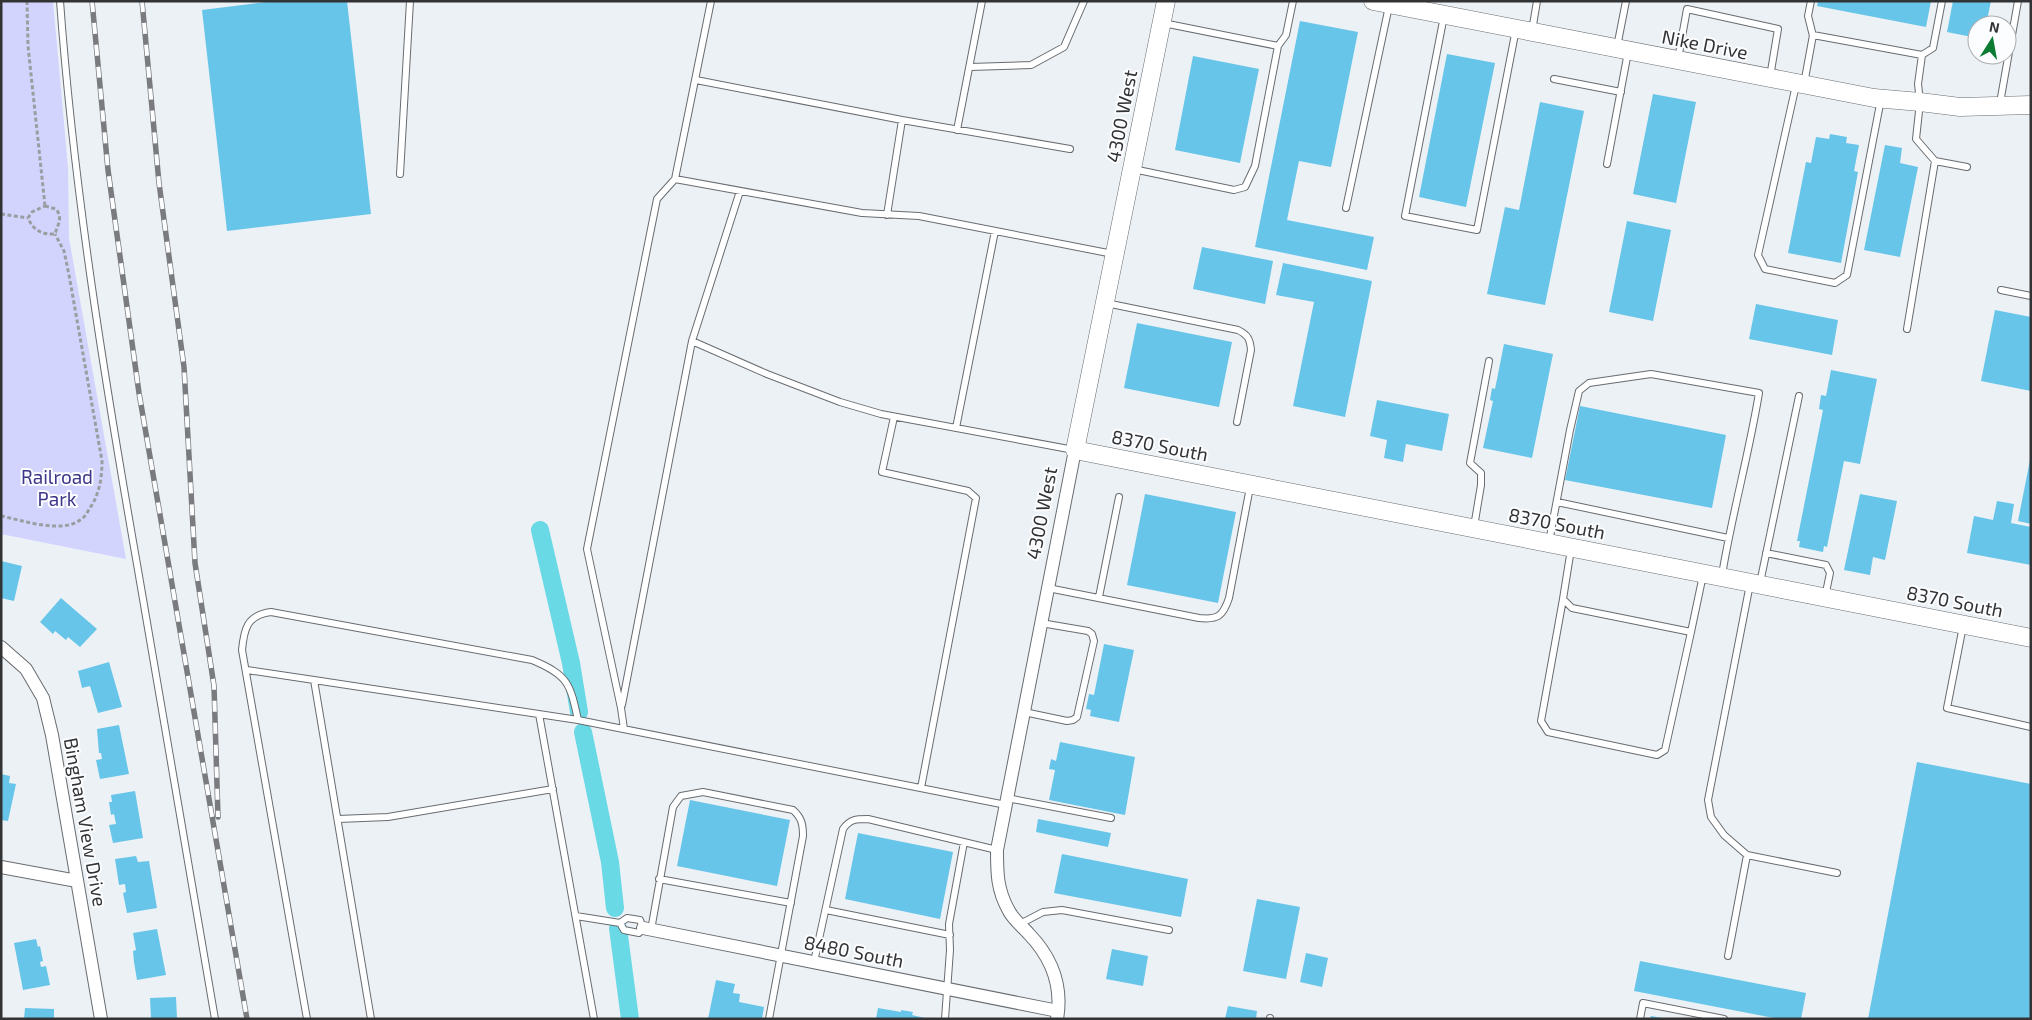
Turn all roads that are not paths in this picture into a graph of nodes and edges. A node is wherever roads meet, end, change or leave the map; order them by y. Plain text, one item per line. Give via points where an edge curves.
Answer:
1 (60, 1) edge
2 (410, 1) edge
3 (711, 1) edge
4 (982, 1) edge
5 (1084, 1) edge
6 (1166, 1) edge
7 (1293, 1) edge
8 (1538, 1) edge
9 (1626, 1) edge
10 (1811, 1) edge
11 (1942, 1) edge
12 (2018, 1) edge
13 (1381, 3) edge
14 (1445, 15) junction
15 (1161, 22) junction
16 (1524, 30) junction
17 (1813, 36) junction
18 (1278, 46) junction
19 (1622, 50) junction
20 (1922, 55) junction
21 (1677, 60) junction
22 (970, 67) junction
23 (1770, 78) junction
24 (1554, 79) dead end
25 (696, 80) junction
26 (1800, 84) junction
27 (1621, 92) junction
28 (1881, 99) junction
29 (1920, 102) junction
30 (2031, 105) edge
31 (2000, 106) junction
32 (902, 120) junction
33 (957, 130) junction
34 (1070, 149) dead end
35 (1935, 162) junction
36 (1607, 164) dead end
37 (1967, 166) dead end
38 (1132, 168) junction
39 (400, 174) dead end
40 (675, 179) junction
41 (740, 191) junction
42 (1346, 208) dead end
43 (887, 215) junction
44 (995, 231) junction
45 (1115, 254) junction
46 (2001, 290) dead end
47 (2031, 296) edge
48 (1105, 303) junction
49 (1907, 329) dead end
50 (692, 341) junction
51 (1489, 361) dead end
52 (1799, 396) dead end
53 (894, 417) junction
54 (1237, 422) dead end
55 (956, 428) junction
56 (1076, 450) junction
57 (1250, 484) junction
58 (1119, 497) dead end
59 (1557, 502) junction
60 (1474, 528) junction
61 (1728, 538) junction
62 (1549, 543) junction
63 (1571, 547) junction
64 (1766, 552) junction
65 (1703, 573) junction
66 (1722, 577) junction
67 (1755, 584) junction
68 (1048, 588) junction
69 (1099, 597) junction
70 (1825, 597) junction
71 (1563, 599) junction
72 (1041, 623) junction
73 (1963, 624) junction
74 (1691, 632) junction
75 (2031, 638) edge
76 (1, 647) edge
77 (247, 670) junction
78 (314, 680) junction
79 (621, 708) junction
80 (1024, 712) junction
81 (539, 714) junction
82 (578, 720) junction
83 (2031, 727) edge
84 (624, 729) junction
85 (922, 788) junction
86 (553, 789) junction
87 (1007, 802) junction
88 (1111, 818) dead end
89 (338, 819) junction
90 (964, 842) junction
91 (997, 850) junction
92 (1748, 855) junction
93 (1, 867) edge
94 (1837, 873) dead end
95 (659, 879) junction
96 (77, 881) junction
97 (791, 903) junction
98 (826, 910) junction
99 (576, 916) junction
100 (620, 923) junction
101 (1020, 924) junction
102 (647, 929) junction
103 (1169, 930) dead end
104 (950, 935) junction
105 (780, 956) junction
106 (1728, 956) dead end
107 (814, 962) junction
108 (947, 989) junction
109 (1684, 1011) junction
110 (1058, 1015) edge
111 (100, 1019) edge
112 (215, 1019) edge
113 (307, 1019) edge
114 (371, 1019) edge
115 (594, 1019) edge
116 (769, 1019) edge
117 (945, 1019) edge
118 (1640, 1019) edge
119 (1683, 1019) edge
120 (1724, 1019) edge

1 - 112 lane via 72,142 102,358
2 - 39 lane
3 - 25 lane
4 - 22 lane
5 - 22 lane via 1064,47 1031,66
6 - 15 street, 4300 West
7 - 18 lane via 1286,35
8 - 16 lane
9 - 19 lane
10 - 17 lane via 1808,16
11 - 20 lane via 1933,48
12 - 31 lane
13 - 14 street, Nike Drive
13 - 42 lane
14 - 16 street, Nike Drive
14 - 16 lane via 1405,216 1477,230
15 - 18 lane
15 - 38 street, 4300 West
16 - 19 street, Nike Drive
17 - 20 lane
17 - 26 lane
18 - 38 lane via 1255,166 1245,187 1234,190
19 - 21 street, Nike Drive
19 - 27 lane
20 - 29 lane via 1918,84
21 - 23 street, Nike Drive
21 - 23 lane via 1687,10 1778,30
22 - 33 lane
23 - 26 street, Nike Drive
24 - 27 lane
25 - 32 lane
25 - 40 lane
26 - 28 street, Nike Drive
26 - 28 lane via 1758,255 1765,269 1835,283 1847,275
27 - 36 lane
28 - 29 street, Nike Drive
29 - 31 street, Nike Drive via 1960,107
29 - 35 lane via 1916,139
30 - 31 street, Nike Drive
32 - 33 lane
32 - 43 lane
33 - 34 lane
35 - 37 lane
35 - 49 lane
38 - 45 street, 4300 West
40 - 41 lane
40 - 79 lane via 657,199 587,548
41 - 43 lane
41 - 50 lane
43 - 44 lane via 919,216
44 - 45 lane
44 - 55 lane
45 - 48 street, 4300 West
46 - 47 lane
48 - 54 lane via 1245,334 1250,340 1251,350
48 - 56 street, 4300 West
50 - 53 lane via 840,402
50 - 79 lane
51 - 60 lane via 1470,463 1481,473
52 - 64 lane
53 - 55 lane
53 - 85 lane via 882,472 968,491 976,498
55 - 56 lane
56 - 57 street, 8370 South
56 - 68 street, 4300 West
57 - 60 street, 8370 South
57 - 69 lane via 1229,598 1225,610 1218,617 1212,620 1199,618
58 - 69 lane
59 - 61 lane
59 - 61 lane via 1580,391 1589,383 1651,374 1759,393
59 - 62 lane
60 - 62 street, 8370 South
61 - 66 lane
62 - 63 street, 8370 South
63 - 65 street, 8370 South
63 - 71 lane
64 - 67 lane
64 - 70 lane via 1826,565 1830,573
65 - 66 street, 8370 South
65 - 74 lane
66 - 67 street, 8370 South
67 - 70 street, 8370 South
67 - 92 lane via 1708,800 1711,817 1724,835
68 - 69 lane
68 - 72 street, 4300 West
70 - 73 street, 8370 South
71 - 74 lane via 1572,608
71 - 74 lane via 1541,721 1548,732 1656,755 1665,750
72 - 80 street, 4300 West
72 - 80 lane via 1088,631 1094,642 1077,717 1067,721
73 - 75 street, 8370 South
73 - 83 lane via 1947,708
76 - 96 street, Bingham View Drive via 26,669 43,698
77 - 78 lane
77 - 82 lane via 242,650 244,633 250,621 260,613 271,612 532,660 559,674 572,691
77 - 113 lane
78 - 81 lane
78 - 89 lane
79 - 84 lane
80 - 87 street, 4300 West
81 - 82 lane
81 - 86 lane
82 - 84 lane
84 - 85 lane
85 - 87 lane
86 - 89 lane via 388,817
86 - 99 lane
87 - 88 lane
87 - 91 street, 4300 West
89 - 114 lane
90 - 91 lane
90 - 98 lane via 868,819 854,819 843,829
90 - 104 lane via 949,924
91 - 101 street, 4300 West via 997,882 1009,912
92 - 94 lane
92 - 106 lane
93 - 96 street
95 - 97 lane
95 - 97 lane via 676,802 681,796 703,792 793,810 800,817 804,836
95 - 102 lane
96 - 111 street, Bingham View Drive
97 - 105 lane
98 - 104 lane
98 - 107 lane
99 - 100 lane
99 - 115 lane
100 - 102 lane via 624,930 639,933
100 - 102 lane via 627,918 640,920
101 - 103 lane via 1043,912 1062,910
101 - 110 street, 4300 West via 1044,950 1054,972
102 - 105 street, 8480 South
104 - 108 lane
105 - 107 street, 8480 South
105 - 116 lane
107 - 108 street, 8480 South
108 - 110 street, 8480 South
108 - 117 lane
109 - 118 lane via 1643,1003
109 - 119 lane
109 - 120 lane

